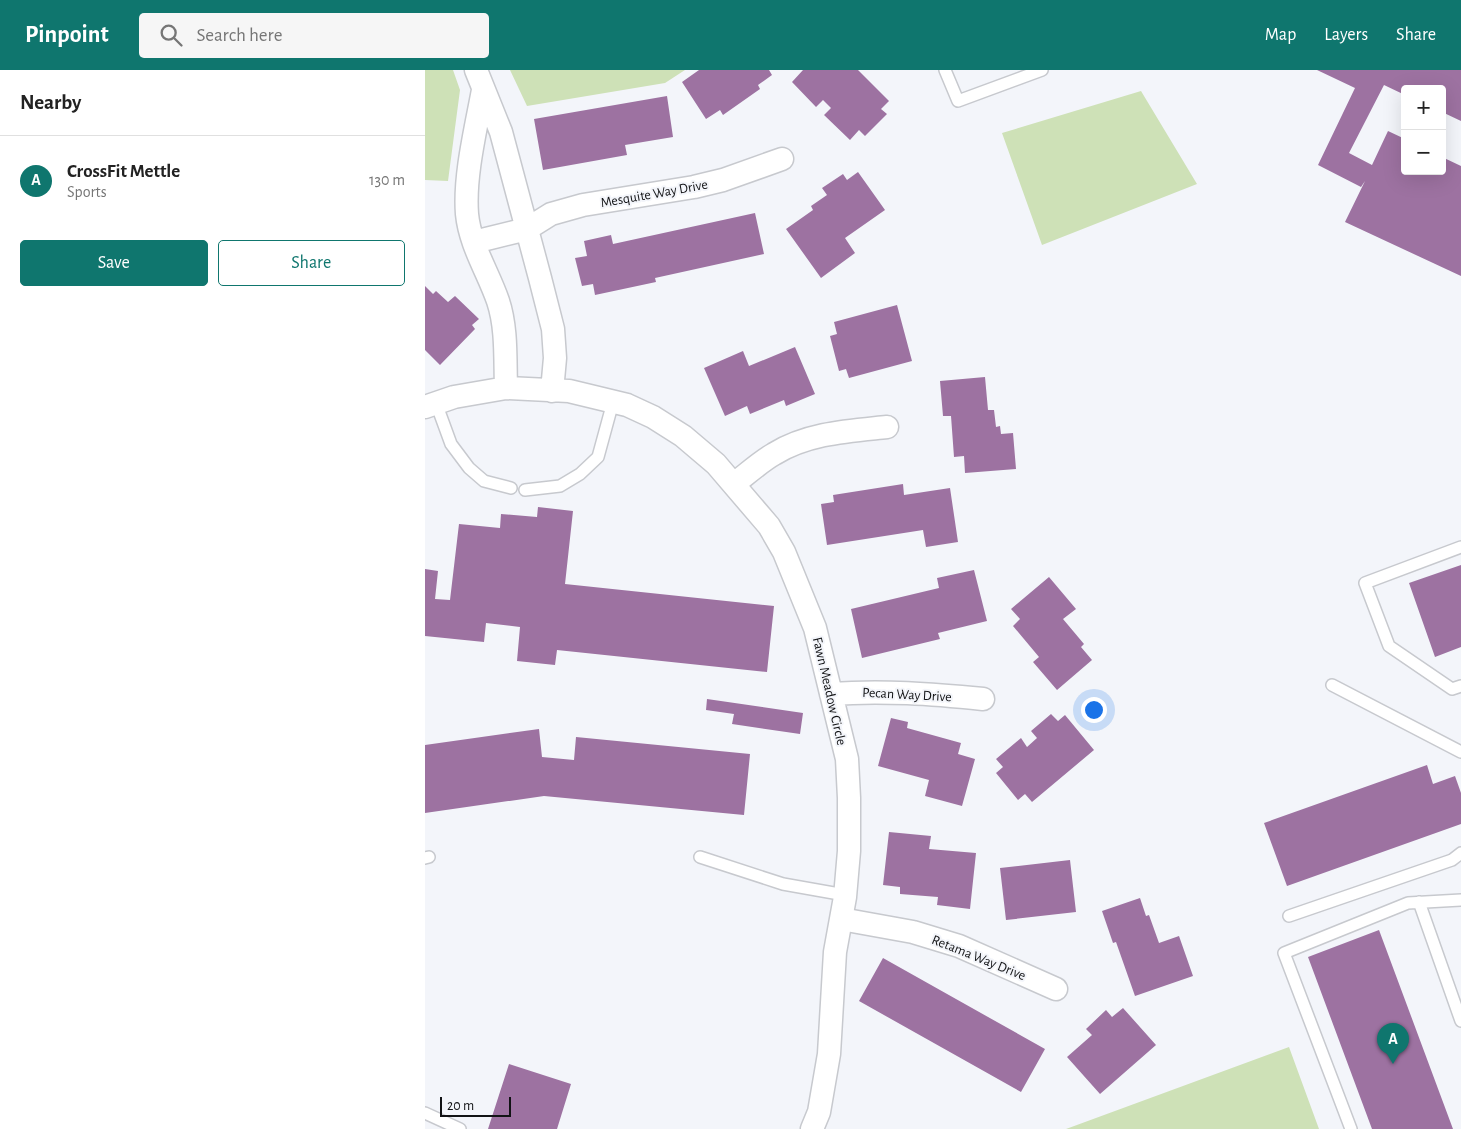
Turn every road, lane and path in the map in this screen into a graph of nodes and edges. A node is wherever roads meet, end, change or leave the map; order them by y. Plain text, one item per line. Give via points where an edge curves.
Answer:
1 (945, 70) edge
2 (1042, 70) edge
3 (479, 80) edge
4 (782, 159) dead end
5 (527, 229) junction
6 (474, 242) junction
7 (506, 388) junction
8 (552, 391) junction
9 (613, 402) junction
10 (430, 405) edge
11 (887, 427) dead end
12 (734, 484) junction
13 (511, 488) dead end
14 (525, 490) dead end
15 (1461, 546) edge
16 (1332, 685) dead end
17 (1461, 686) edge
18 (831, 694) junction
19 (983, 699) dead end
20 (1461, 752) edge
21 (1461, 853) edge
22 (700, 857) dead end
23 (845, 895) junction
24 (1461, 900) edge
25 (1419, 902) junction
26 (1289, 916) dead end
27 (841, 919) junction
28 (1056, 989) dead end
29 (1461, 1022) edge
30 (425, 1113) edge
31 (460, 1129) edge
32 (813, 1129) edge
33 (1351, 1129) edge

1 - 2 lane via 958,101
3 - 5 street via 501,132
3 - 6 street via 467,198 467,216
4 - 5 street, Mesquite Way Drive via 694,187 583,205 551,214
5 - 6 street
5 - 8 street via 553,329
6 - 7 street via 498,302 504,337
7 - 8 street, Fawn Meadow Circle
7 - 10 street, Fawn Meadow Circle via 454,397
8 - 9 street, Fawn Meadow Circle via 569,391
9 - 12 street, Fawn Meadow Circle via 653,417 683,436
9 - 14 lane via 598,457 580,474 560,486
10 - 13 lane via 451,444 469,468 484,481
11 - 12 street via 828,434 796,443 774,454
12 - 18 street, Fawn Meadow Circle via 769,526 783,552 815,628
15 - 17 lane via 1365,583 1389,646 1452,690
16 - 20 lane
18 - 19 street, Pecan Way Drive via 864,692
18 - 23 street, Fawn Meadow Circle via 847,759 849,851
21 - 26 lane via 1452,860
22 - 23 lane via 783,884
23 - 27 street, Fawn Meadow Circle
24 - 25 lane
25 - 29 lane
25 - 33 lane via 1408,903 1284,953
27 - 28 street, Retama Way Drive via 913,932 959,946
27 - 32 street, Fawn Meadow Circle via 835,952 829,1054
30 - 31 lane

